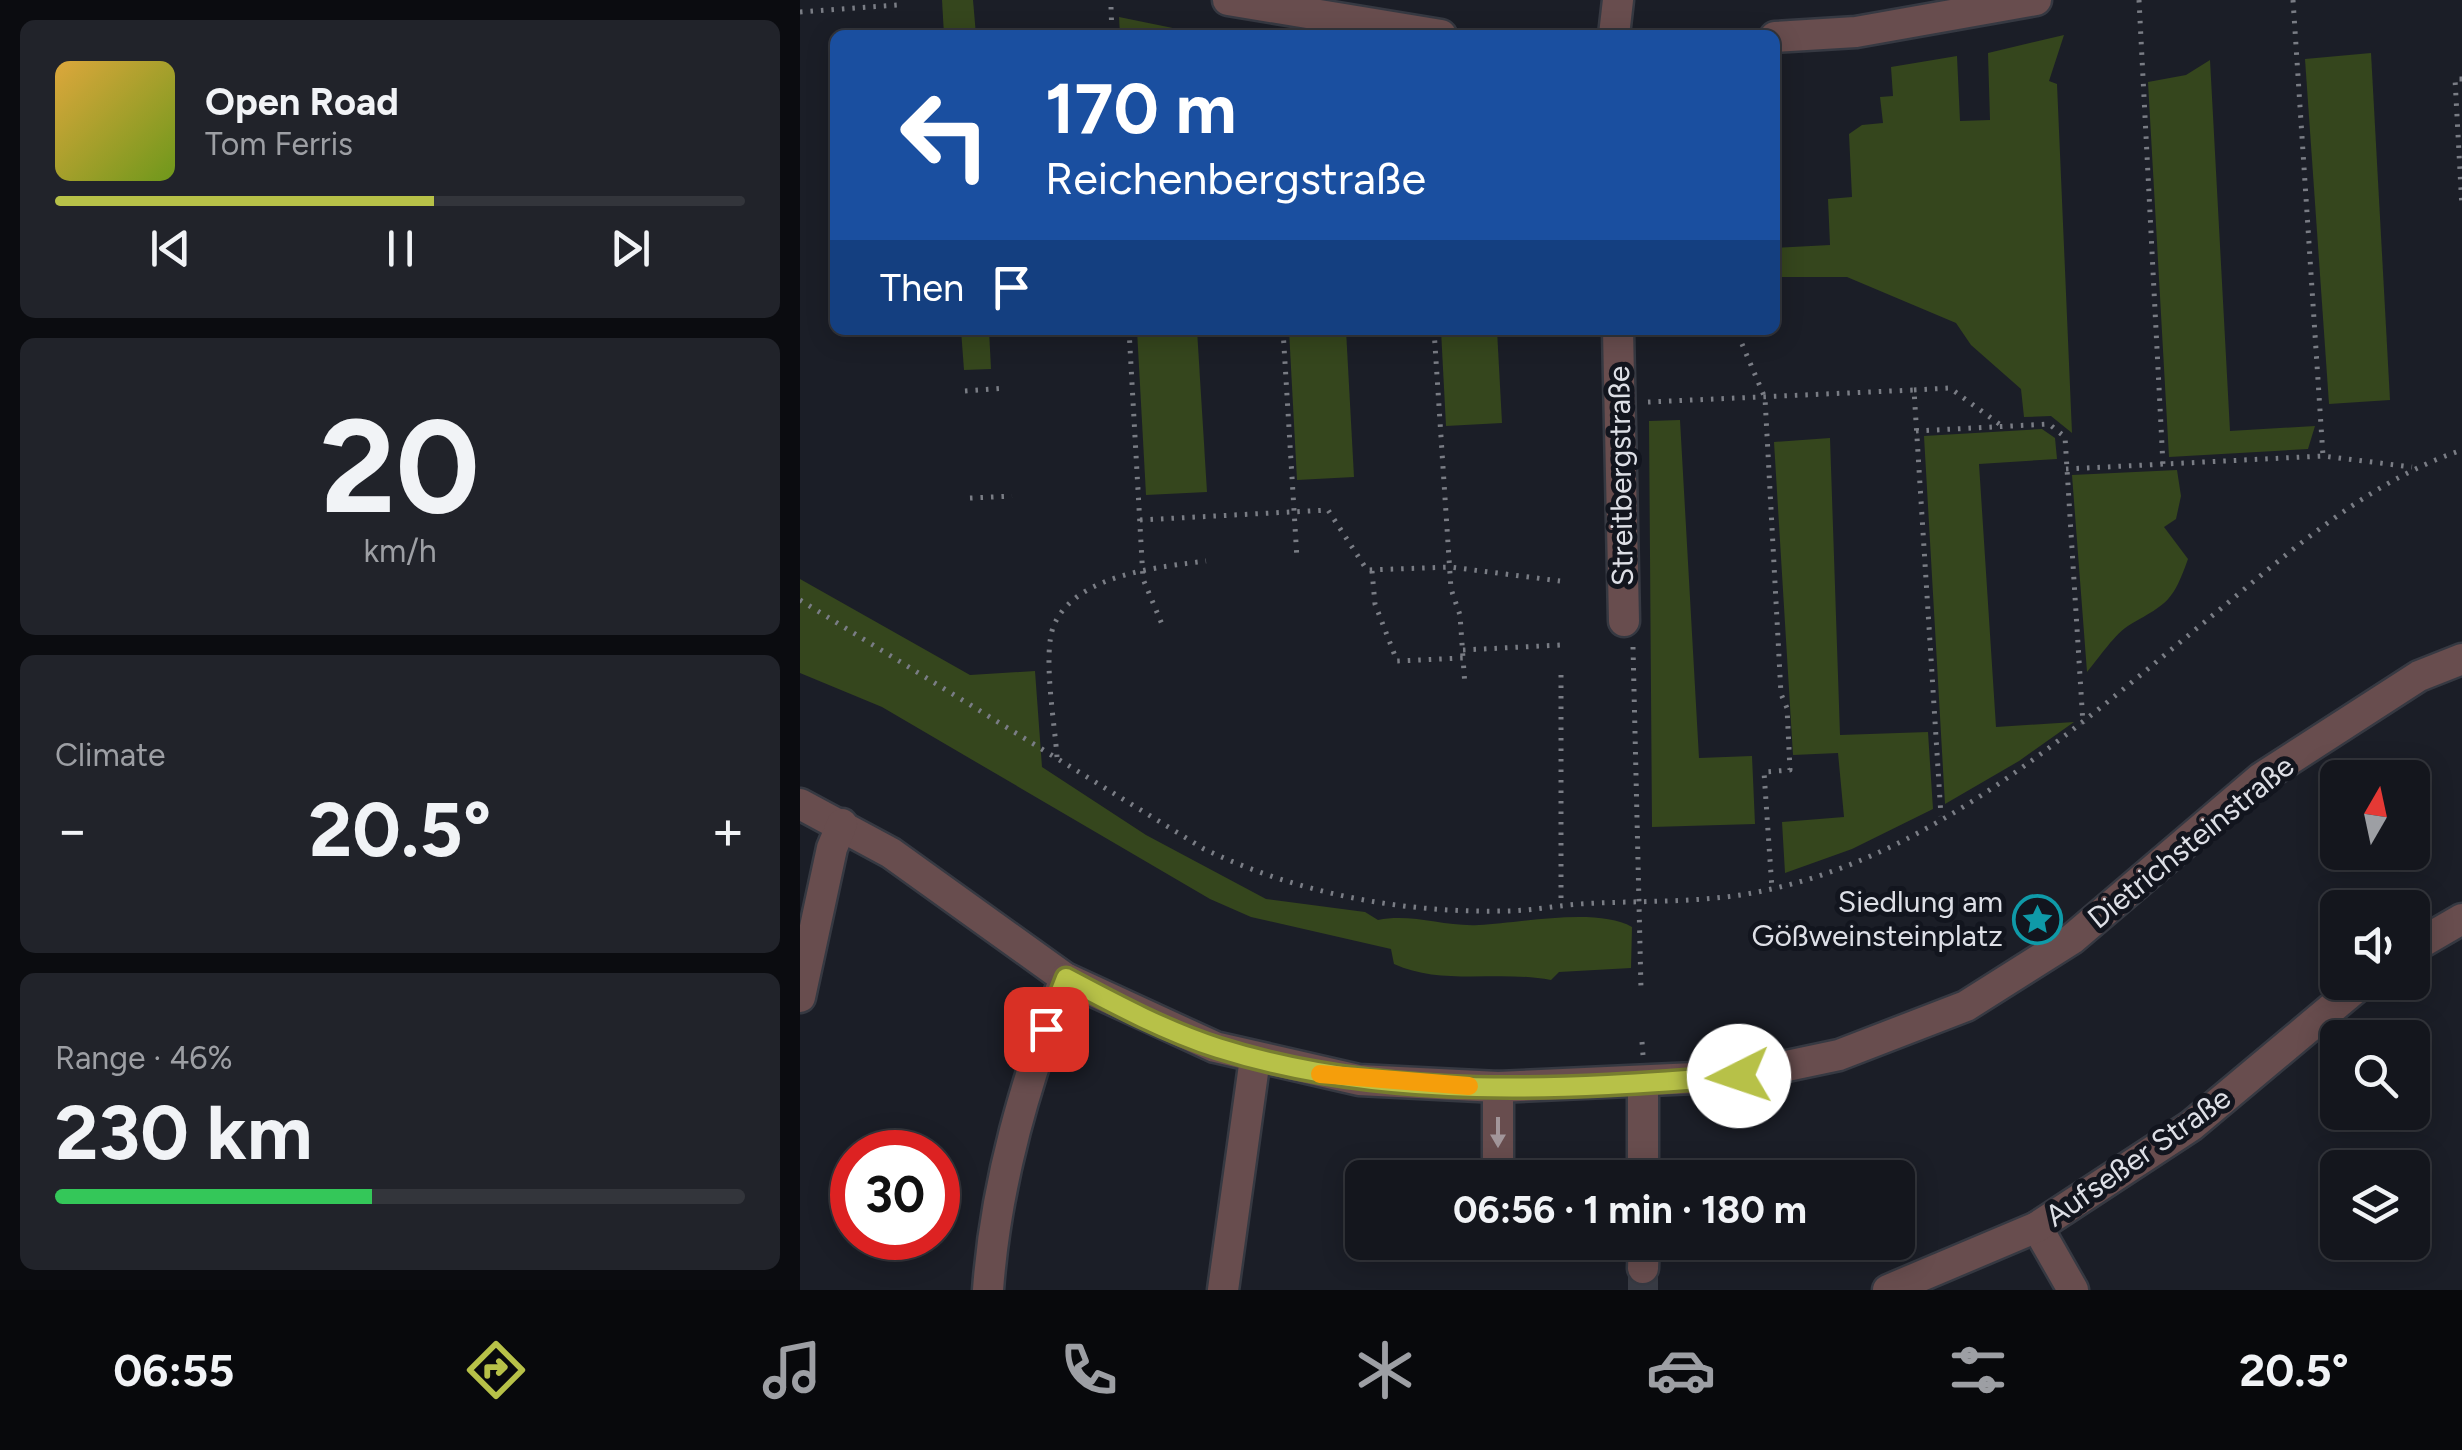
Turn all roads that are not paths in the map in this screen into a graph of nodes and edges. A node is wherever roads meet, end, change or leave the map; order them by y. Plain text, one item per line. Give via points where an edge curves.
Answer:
1 (1618, 0) edge
2 (2036, 0) edge
3 (1247, 2) edge
4 (1412, 30) edge
5 (1615, 30) edge
6 (1780, 36) edge
7 (1618, 335) edge
8 (1624, 622) dead end
9 (2462, 659) edge
10 (800, 804) edge
11 (842, 824) junction
12 (2462, 919) edge
13 (2430, 938) edge
14 (1066, 978) junction
15 (800, 997) edge
16 (2342, 1000) edge
17 (1256, 1058) junction
18 (1643, 1069) junction
19 (1498, 1088) junction
20 (1498, 1160) edge
21 (1644, 1160) edge
22 (2037, 1227) junction
23 (988, 1290) edge
24 (1223, 1290) edge
25 (1888, 1290) edge
26 (2073, 1290) edge

1 - 5 street
2 - 6 street via 1856,32
3 - 4 street
7 - 8 street, Streitbergstraße
9 - 18 street, Dietrichsteinstraße via 2418,676 2261,778 2072,939 1966,1006 1838,1055 1739,1076
10 - 11 street, Dietrichsteinstraße
11 - 14 street, Dietrichsteinstraße
11 - 15 street
12 - 13 street
14 - 17 street, Dietrichsteinstraße via 1166,1028
14 - 23 street via 1016,1117
16 - 22 street, Aufseßer Straße via 2192,1126
17 - 19 street, Dietrichsteinstraße via 1359,1080
17 - 24 street
18 - 19 street, Dietrichsteinstraße
18 - 21 street
19 -> 20 street
22 - 25 street, Aufseßer Straße
22 - 26 street

